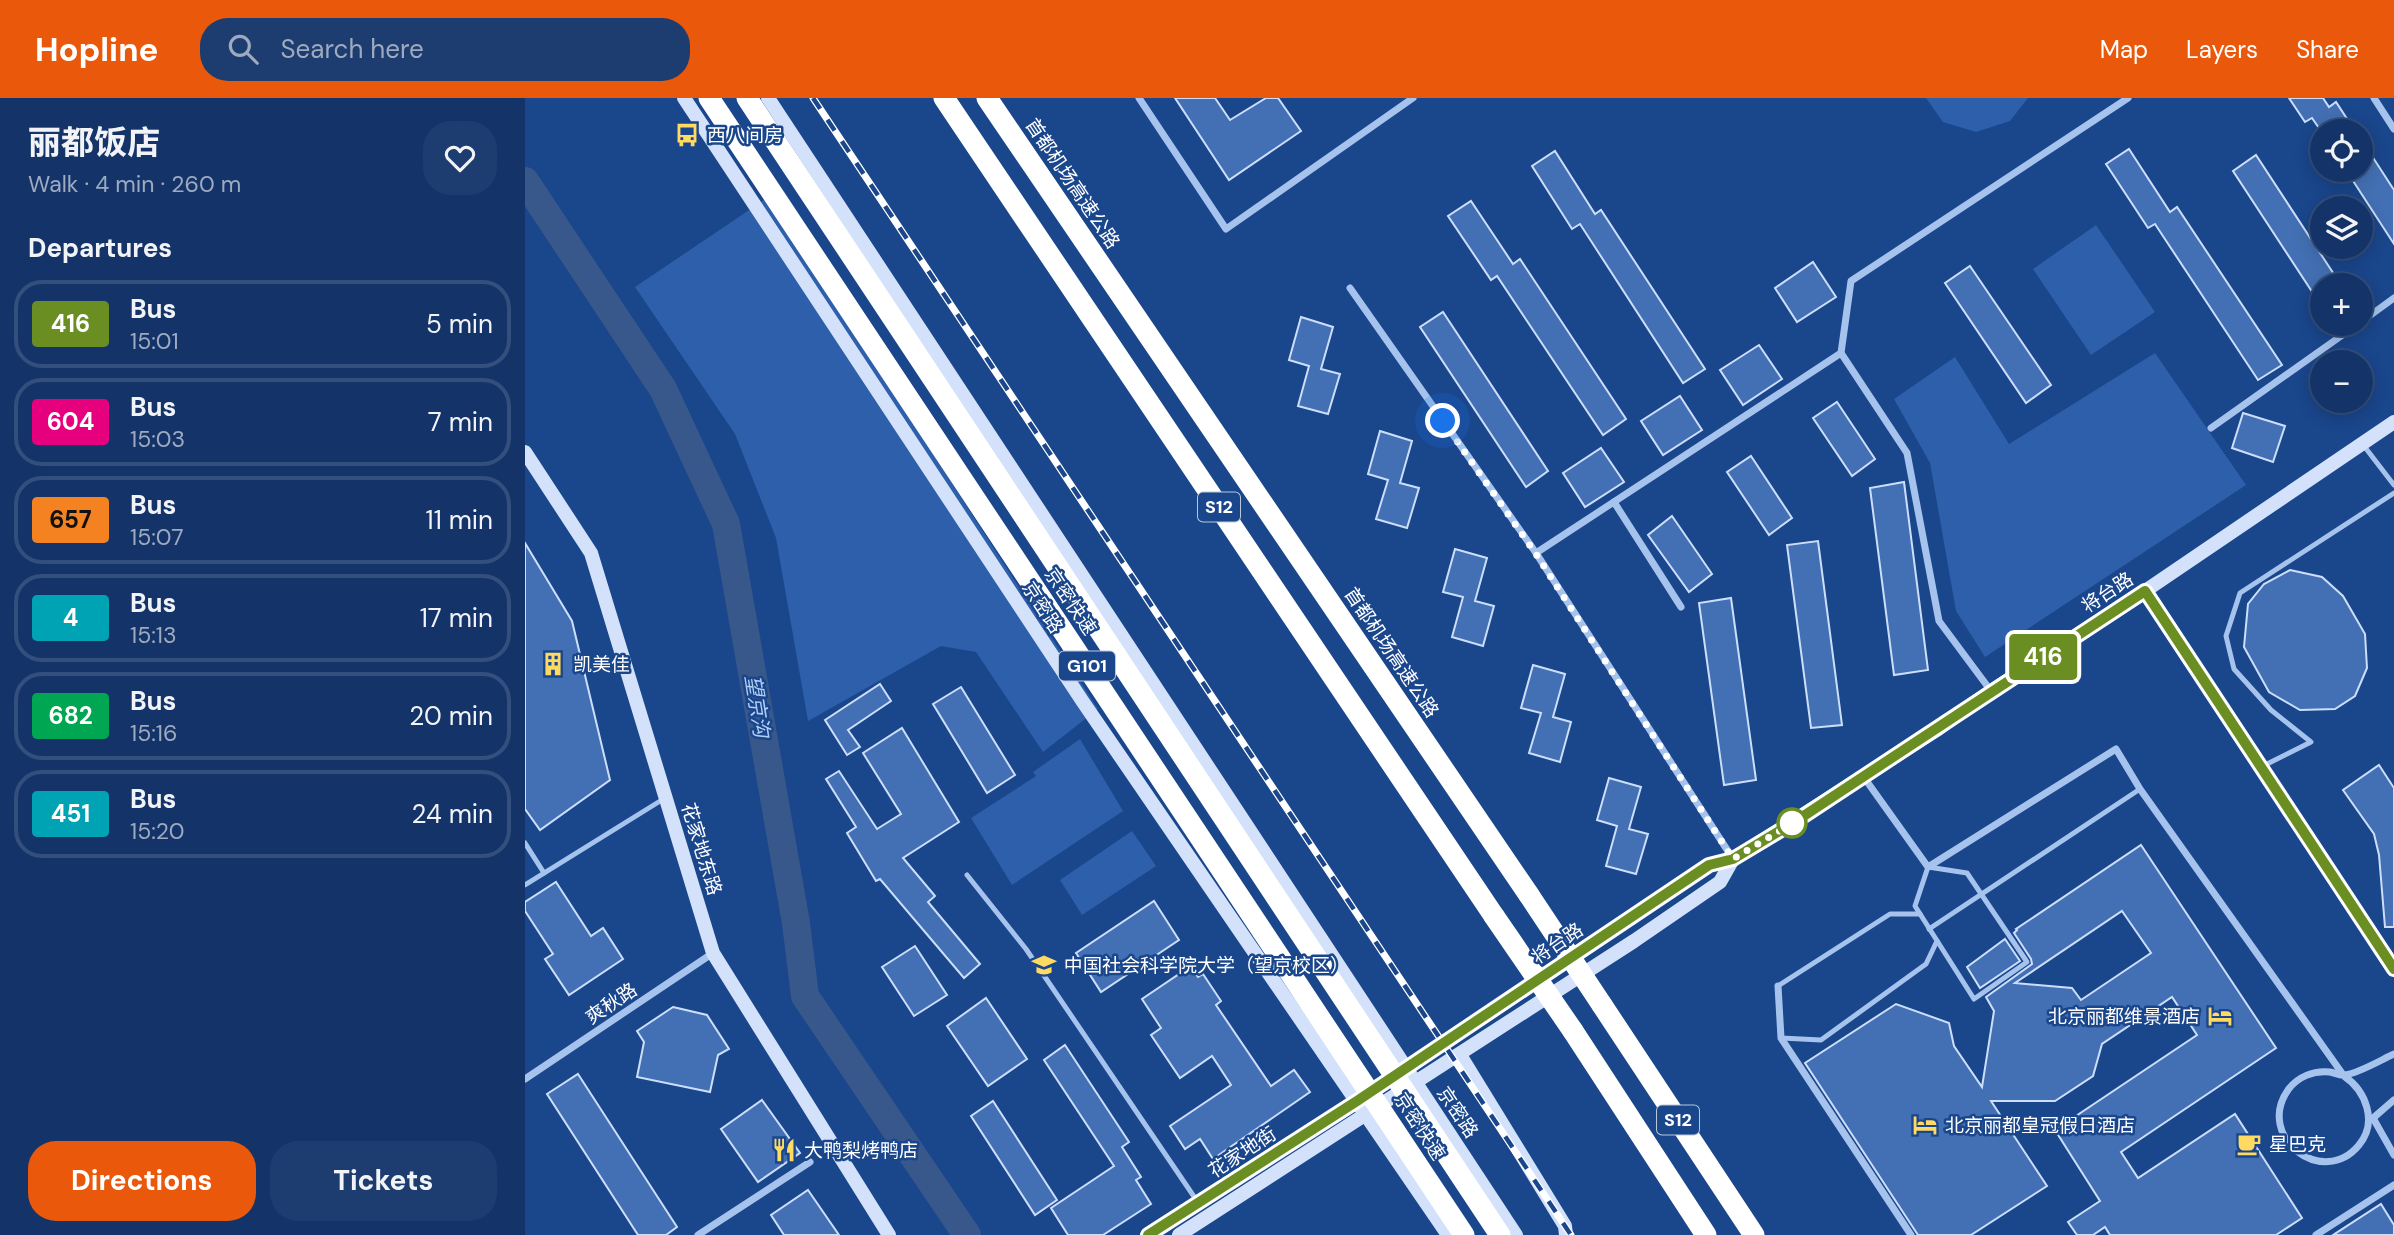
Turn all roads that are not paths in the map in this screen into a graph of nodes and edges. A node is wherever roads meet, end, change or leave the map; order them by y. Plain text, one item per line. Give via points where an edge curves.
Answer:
1 (684, 98) edge
2 (709, 98) edge
3 (747, 98) edge
4 (768, 98) edge
5 (944, 98) edge
6 (987, 98) edge
7 (1139, 98) edge
8 (1413, 98) edge
9 (2128, 98) edge
10 (2374, 98) edge
11 (2394, 129) edge
12 (1350, 288) dead end
13 (2394, 298) edge
14 (2373, 313) edge
15 (2341, 336) edge
16 (1841, 353) junction
17 (2394, 422) edge
18 (2211, 428) dead end
19 (2362, 444) junction
20 (525, 453) edge
21 (2394, 485) edge
22 (2394, 493) edge
23 (1614, 502) junction
24 (1536, 554) junction
25 (2145, 591) junction
26 (1681, 607) dead end
27 (1991, 691) junction
28 (2261, 767) junction
29 (1863, 776) junction
30 (2140, 789) junction
31 (666, 797) junction
32 (525, 843) edge
33 (1733, 859) junction
34 (1928, 867) junction
35 (544, 873) junction
36 (967, 874) dead end
37 (525, 885) edge
38 (1981, 895) junction
39 (1920, 914) junction
40 (1929, 929) junction
41 (1937, 941) junction
42 (713, 953) junction
43 (2394, 969) edge
44 (1778, 986) joint
45 (1781, 1038) junction
46 (2394, 1054) edge
47 (1461, 1055) junction
48 (1406, 1068) junction
49 (2344, 1076) junction
50 (525, 1079) edge
51 (1416, 1084) junction
52 (2394, 1100) edge
53 (1357, 1101) junction
54 (1366, 1115) junction
55 (2371, 1120) junction
56 (2394, 1155) edge
57 (810, 1162) dead end
58 (2394, 1185) edge
59 (1198, 1203) junction
60 (698, 1235) edge
61 (889, 1235) edge
62 (1148, 1235) edge
63 (1179, 1235) edge
64 (1448, 1235) edge
65 (1464, 1235) edge
66 (1500, 1235) edge
67 (1516, 1235) edge
68 (1566, 1235) edge
69 (1706, 1235) edge
70 (1753, 1235) edge
71 (1911, 1235) edge
72 (2316, 1235) edge

1 - 53 main road, 京密路 / G101 via 1083,702
2 - 65 highway, 京密快速 / G101, bridge
3 - 66 highway, 京密快速 / G101, bridge
4 - 48 main road, 京密路 / G101
5 - 69 highway, S12, bridge
6 - 70 highway, 首都机场高速公路 / S12, bridge via 1529,895
7 - 8 street via 1226,229
9 - 16 street via 1851,281
10 - 11 street
12 - 24 street
13 - 14 street
15 - 18 street
16 - 23 street
16 - 27 street via 1907,453 1939,621
17 - 19 main road, 将台路
19 - 21 lane
19 - 25 main road, 将台路
20 - 31 main road, 花家地东路 via 591,553
22 - 28 lane via 2240,593 2227,636 2234,669 2271,710 2311,742
23 - 24 street
23 - 26 street
24 - 33 street
25 - 27 main road, 将台路
25 - 28 street
27 - 29 main road, 将台路
28 - 43 street
29 - 33 main road, 将台路
29 - 34 street
30 - 34 street via 2116,749
30 - 38 lane
30 - 49 street
31 - 35 lane
31 - 42 main road, 花家地东路
32 - 35 lane
33 - 47 main road, 将台路 via 1720,882
33 - 48 main road, 将台路 via 1709,865
34 - 38 lane via 1967,873
34 - 39 lane via 1915,906
35 - 37 lane
36 - 59 lane via 1026,949
38 - 40 lane
38 - 41 lane via 2027,962 1974,999
39 - 40 lane
39 - 44 lane via 1890,914
40 - 41 lane
41 - 45 lane via 1926,964 1821,1040
42 - 50 street, 爽秋路
42 - 61 main road, 花家地东路
44 - 45 street
45 - 71 street
46 - 49 street
47 - 51 main road, 将台路
47 - 68 main road via 1565,1226
48 - 51 main road, 京密路 / G101
48 - 53 main road, 将台路
49 - 55 street via 2363,1094
49 - 55 street via 2313,1073 2290,1088 2279,1113 2281,1131 2292,1149 2308,1159 2338,1159 2359,1145
51 - 54 main road, 花家地街
51 - 67 main road, 京密路 / G101
52 - 55 street
53 - 54 main road, 京密路 / G101
53 - 59 main road, 花家地街
54 - 63 main road, 花家地街
54 - 64 main road, 京密路 / G101
55 - 56 street
57 - 60 street
58 - 72 street
59 - 62 main road, 花家地街

